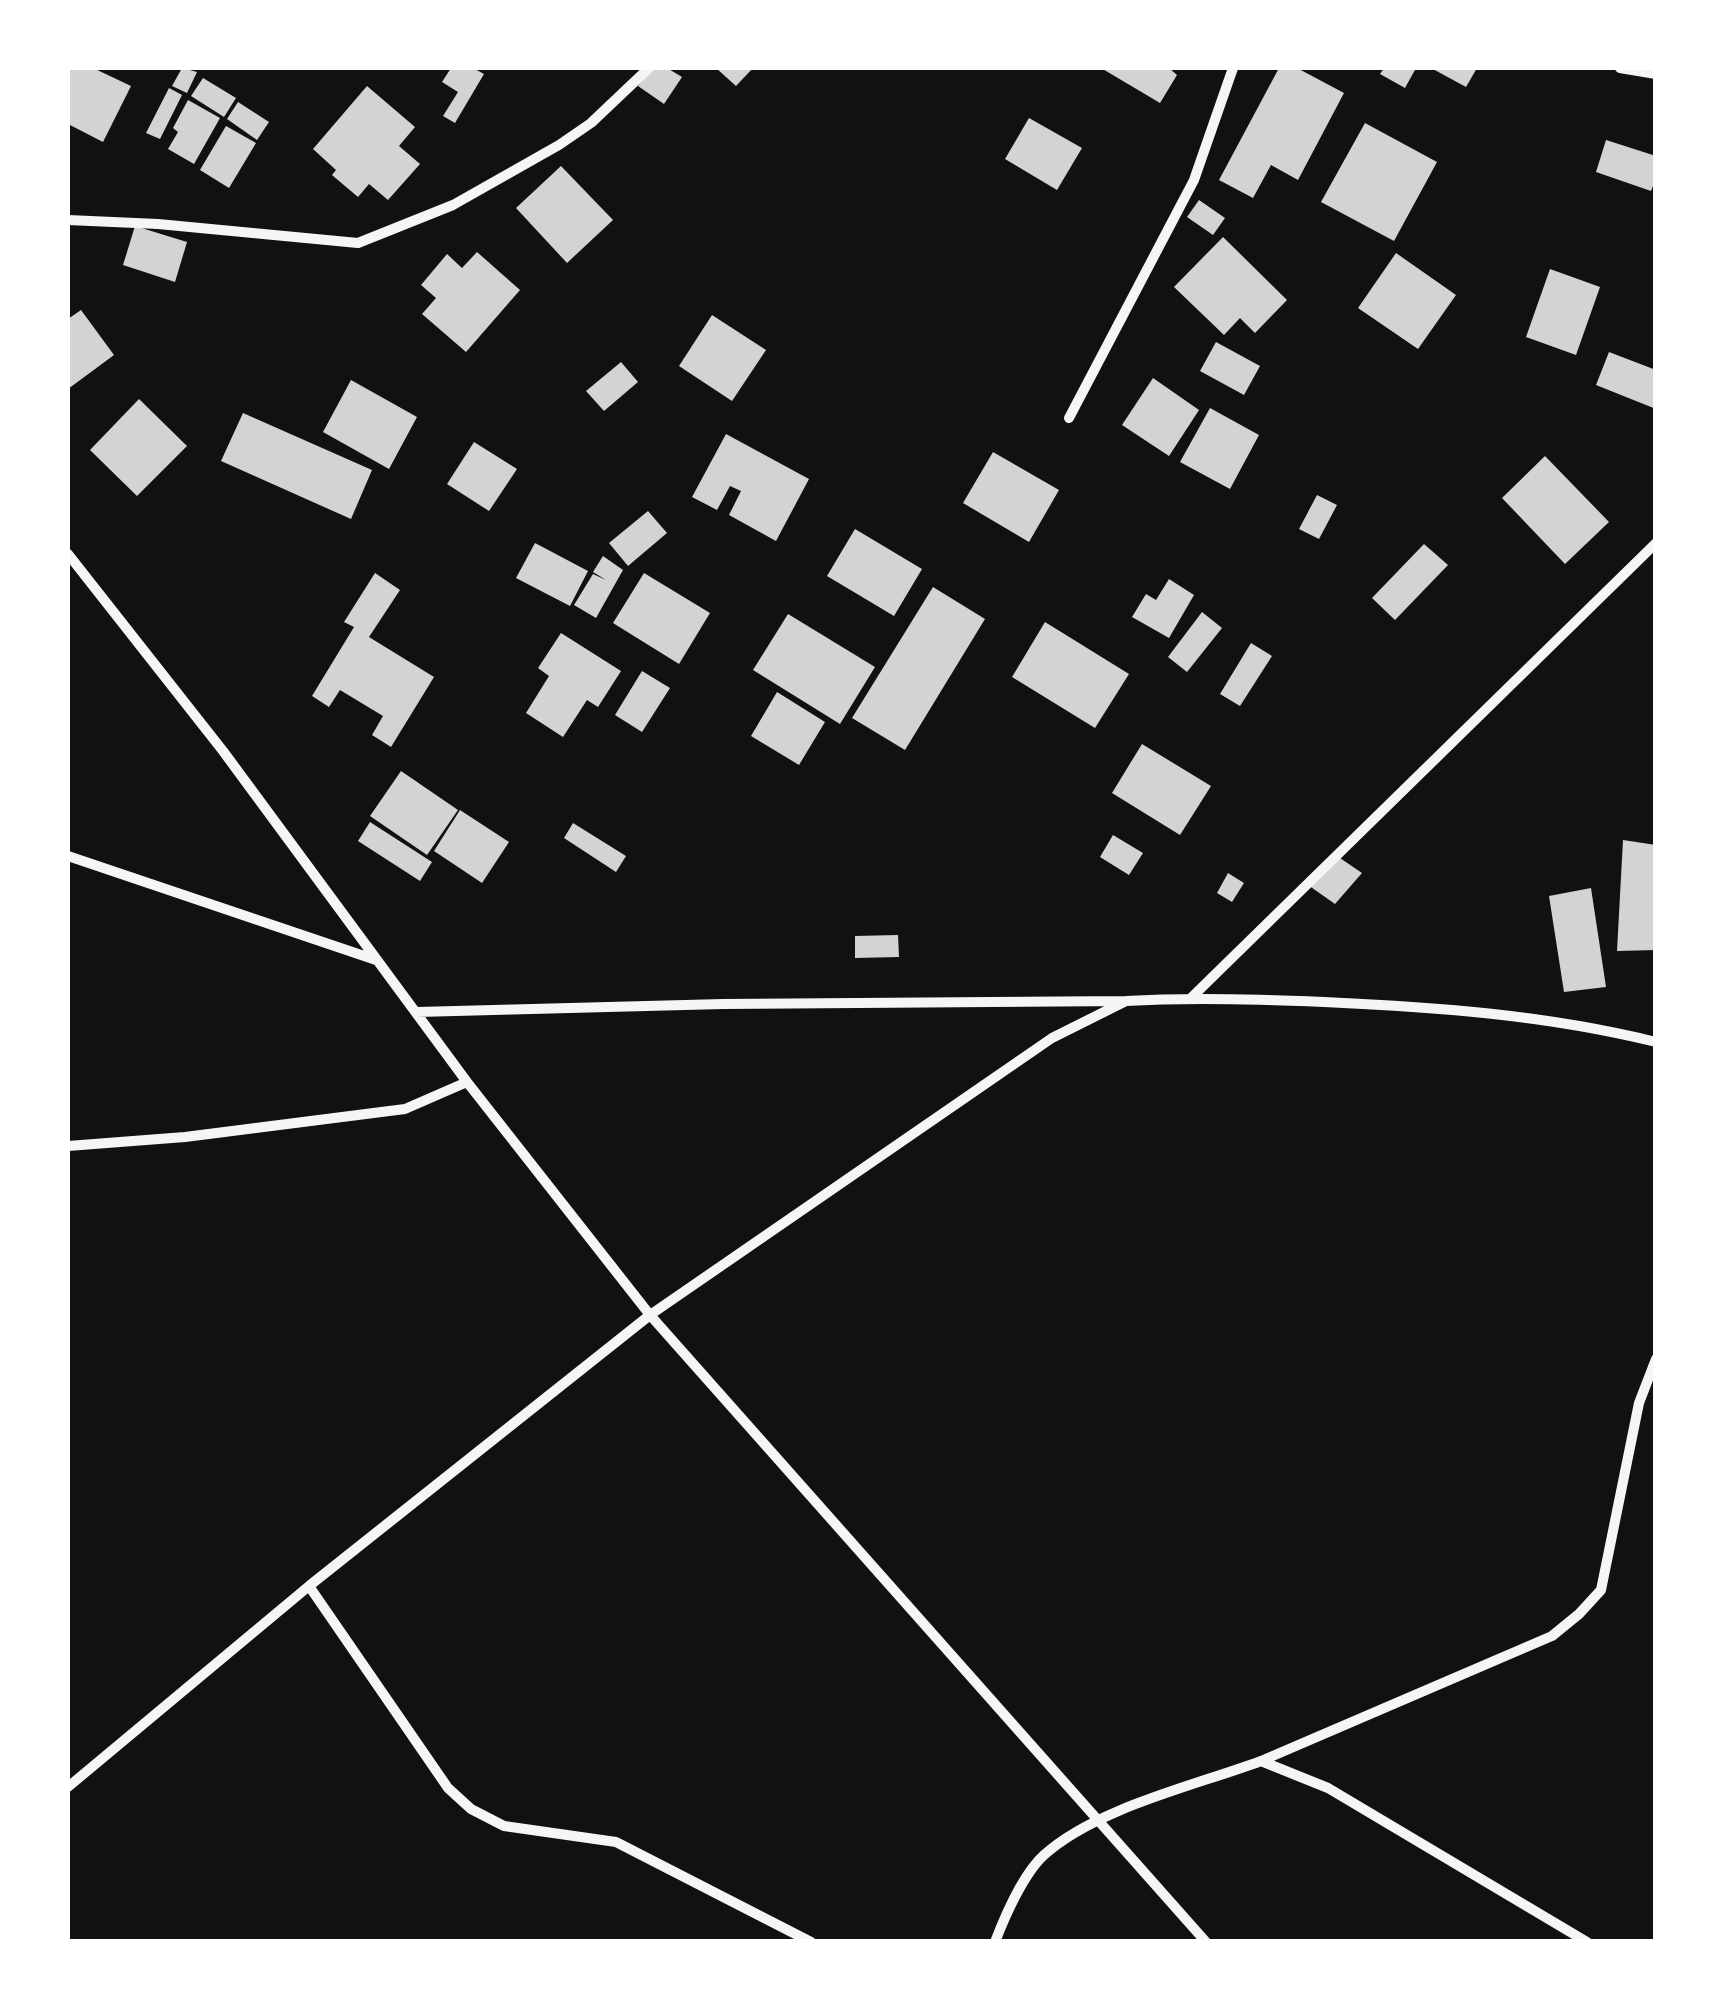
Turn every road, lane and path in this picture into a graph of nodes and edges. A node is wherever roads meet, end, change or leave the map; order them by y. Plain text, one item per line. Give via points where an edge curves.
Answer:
1 (649, 68) edge
2 (1232, 68) edge
3 (1620, 68) edge
4 (1656, 74) edge
5 (68, 220) edge
6 (1069, 418) dead end
7 (1656, 543) edge
8 (68, 554) edge
9 (68, 856) edge
10 (377, 960) junction
11 (1192, 996) junction
12 (1126, 1001) junction
13 (417, 1012) junction
14 (1656, 1042) edge
15 (467, 1082) junction
16 (68, 1146) edge
17 (650, 1315) junction
18 (1656, 1359) edge
19 (310, 1586) junction
20 (1261, 1761) junction
21 (68, 1787) edge
22 (1096, 1819) junction
23 (811, 1942) edge
24 (995, 1942) edge
25 (1206, 1942) edge
26 (1587, 1942) edge

1 - 5 street via 560,145 453,206 358,242
2 - 6 street via 1194,180
3 - 4 street
7 - 11 street
8 - 10 street
9 - 10 street
10 - 13 street
11 - 12 street
11 - 14 street via 1428,1006 1590,1026
12 - 13 street
12 - 17 street via 1052,1038
13 - 15 street
15 - 16 street via 405,1109
15 - 17 street
17 - 19 street
17 - 22 street
18 - 20 street via 1639,1404 1601,1590 1579,1614 1552,1636
19 - 21 street
19 - 23 street via 448,1788 471,1810 504,1826 616,1842
20 - 22 street
20 - 26 street via 1328,1788
22 - 24 street via 1042,1857
22 - 25 street

